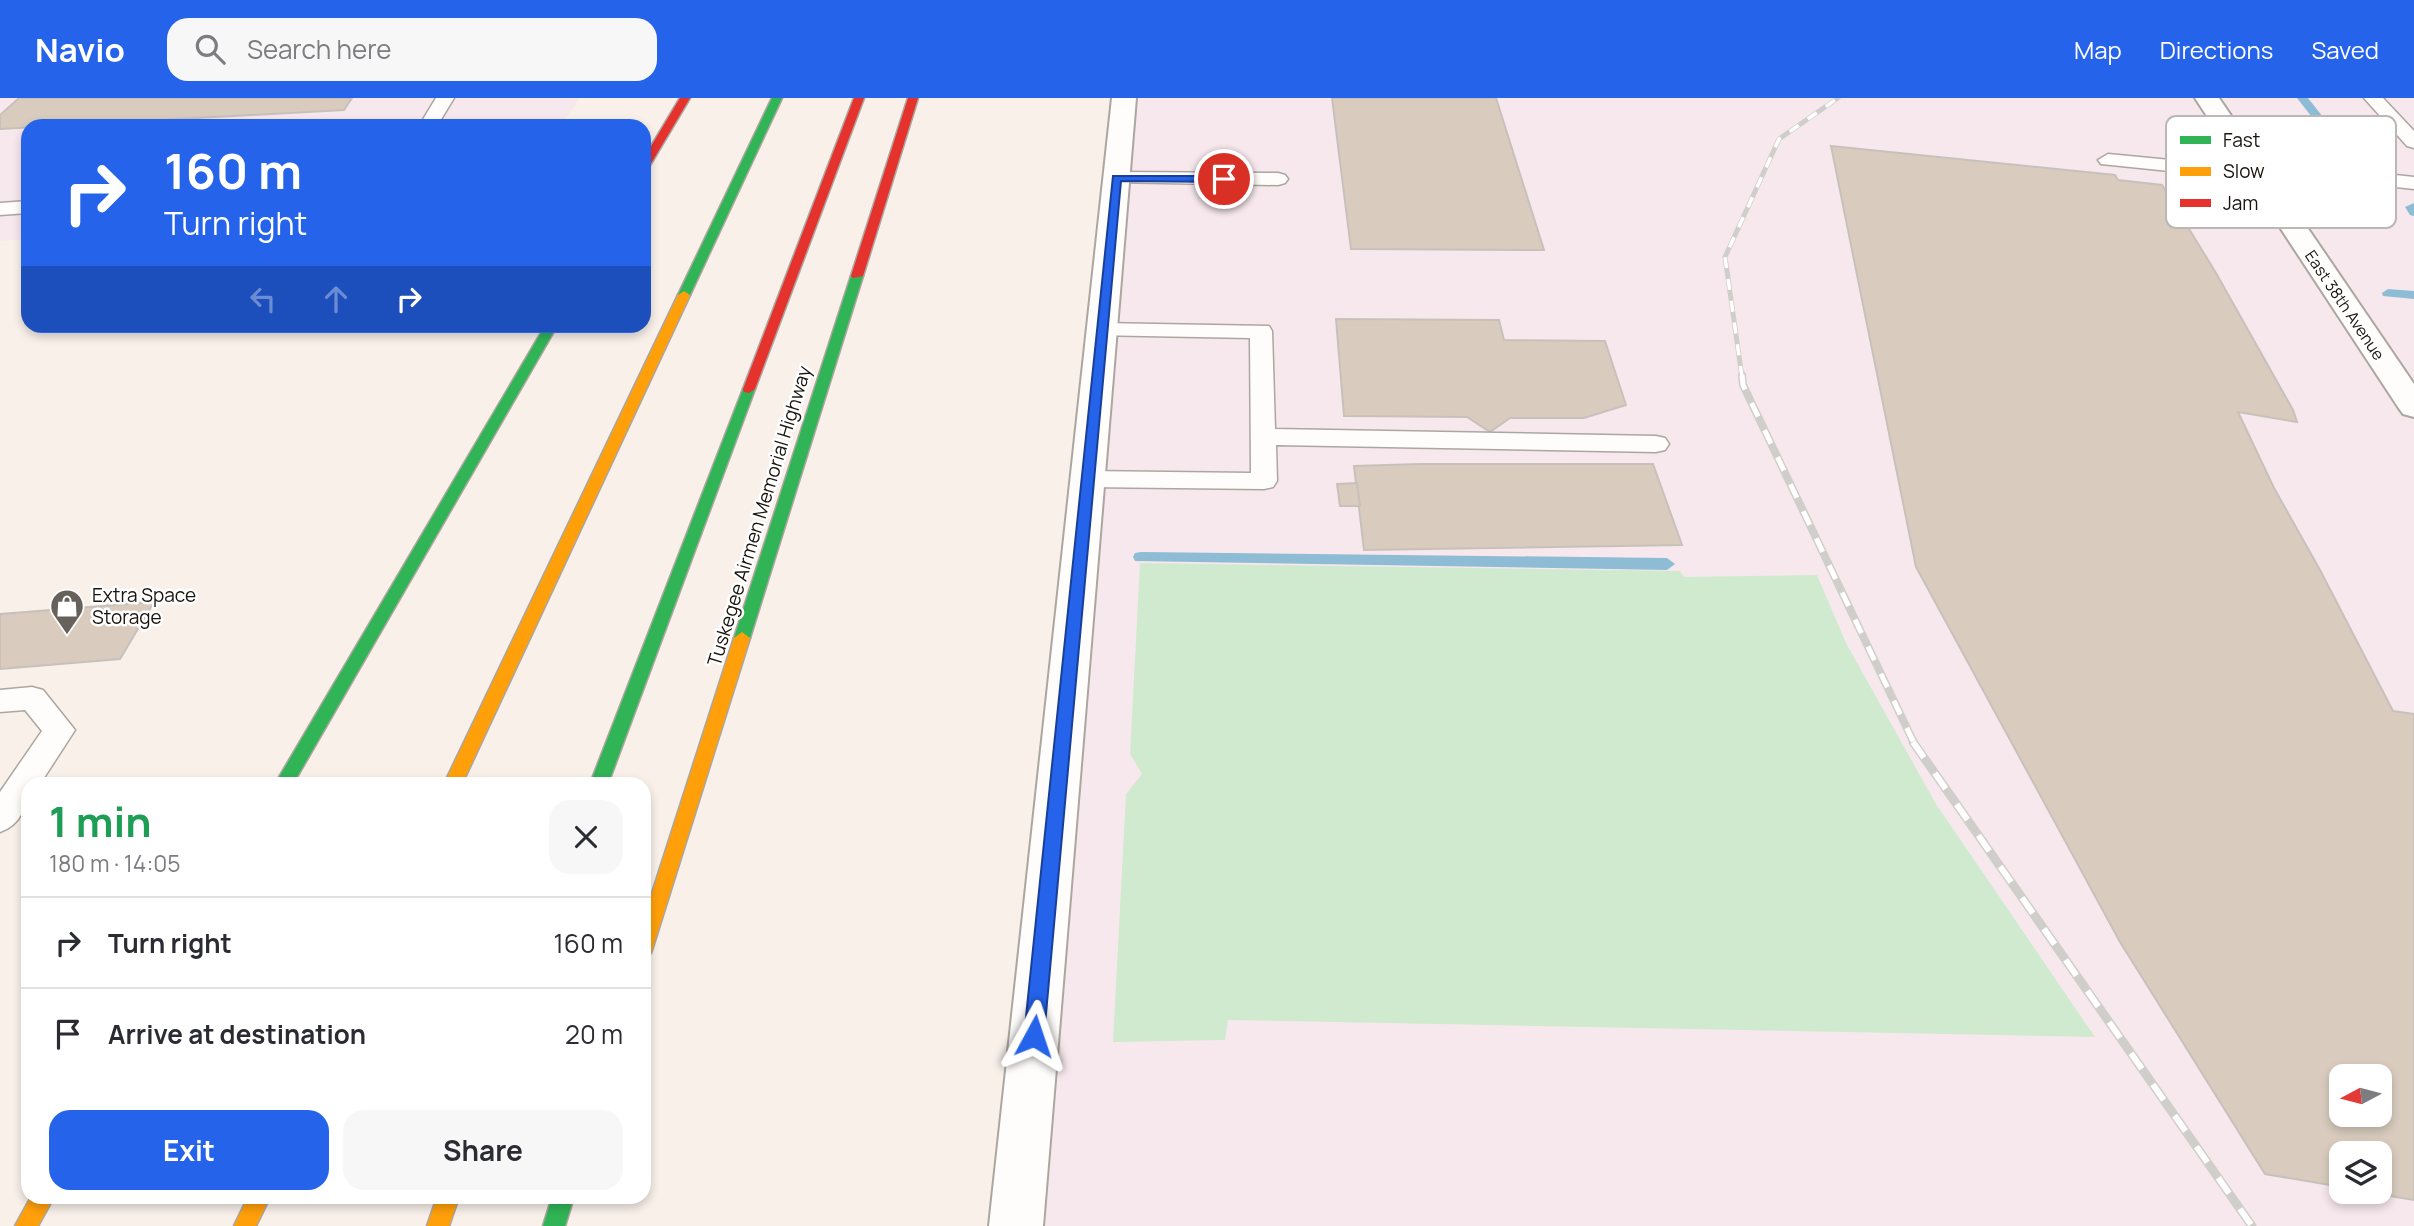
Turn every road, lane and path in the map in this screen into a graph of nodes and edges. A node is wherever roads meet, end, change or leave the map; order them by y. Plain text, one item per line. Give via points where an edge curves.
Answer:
1 (445, 98) edge
2 (670, 98) edge
3 (685, 98) edge
4 (776, 98) edge
5 (859, 98) edge
6 (913, 98) edge
7 (1124, 98) edge
8 (2207, 98) edge
9 (2372, 98) edge
10 (2219, 116) edge
11 (2389, 116) edge
12 (432, 119) edge
13 (2396, 123) edge
14 (651, 138) edge
15 (2414, 142) edge
16 (651, 155) edge
17 (2108, 160) dead end
18 (2166, 164) edge
19 (1116, 178) junction
20 (1278, 180) dead end
21 (2396, 182) edge
22 (2414, 183) edge
23 (21, 208) edge
24 (0, 209) edge
25 (2294, 228) edge
26 (1100, 330) junction
27 (547, 333) edge
28 (2414, 407) edge
29 (1264, 437) junction
30 (1657, 444) dead end
31 (1086, 479) junction
32 (0, 701) edge
33 (28, 777) edge
34 (288, 777) edge
35 (456, 777) edge
36 (602, 777) edge
37 (21, 787) edge
38 (0, 819) edge
39 (651, 925) edge
40 (39, 1204) edge
41 (255, 1204) edge
42 (446, 1204) edge
43 (561, 1204) edge
44 (26, 1226) edge
45 (245, 1226) edge
46 (438, 1226) edge
47 (554, 1226) edge
48 (1016, 1226) edge

1 - 12 lane
2 - 14 highway
3 - 16 highway
4 - 35 highway
5 - 36 highway
6 - 39 highway, Tuskegee Airmen Memorial Highway
7 - 19 street
8 - 10 street, East 38th Avenue
9 - 11 lane
13 - 15 lane
17 - 18 lane
19 - 20 lane
19 - 26 street
21 - 22 lane
23 - 24 lane
25 - 28 street, East 38th Avenue
26 - 29 lane via 1261,331
26 - 31 street
27 - 34 highway
29 - 30 lane
29 - 31 lane via 1264,481
31 - 48 street
32 - 33 lane via 32,698 59,730
37 - 38 lane
40 - 44 highway
41 - 45 highway
42 - 46 highway
43 - 47 highway

